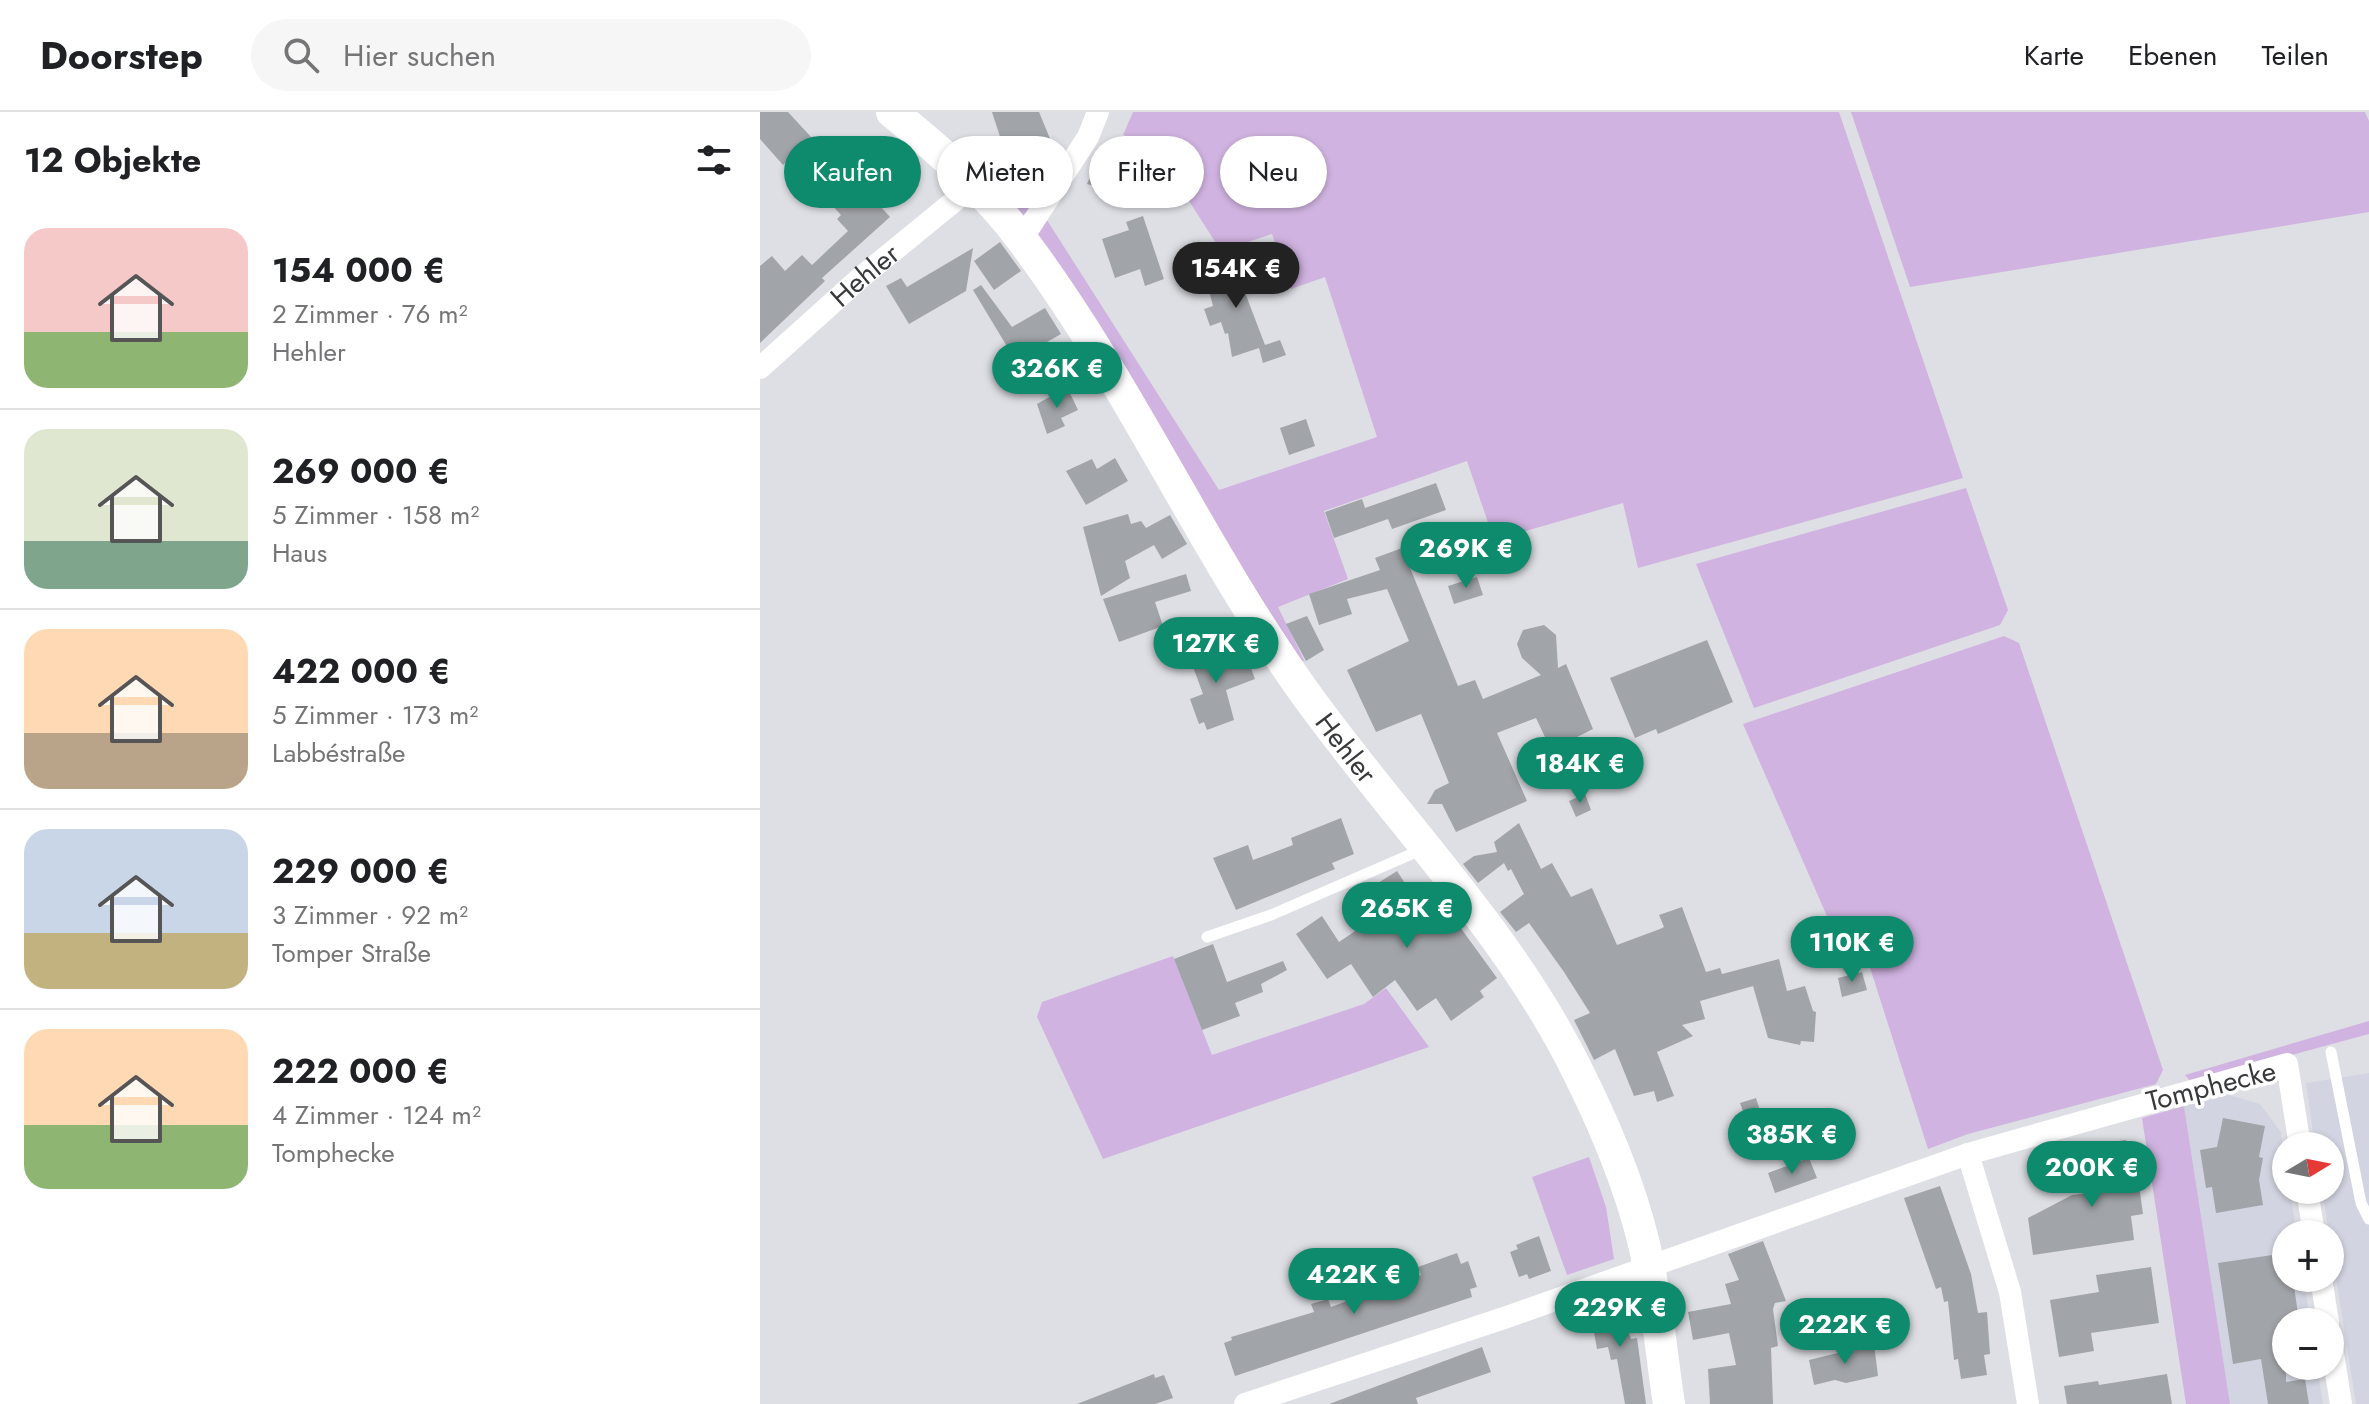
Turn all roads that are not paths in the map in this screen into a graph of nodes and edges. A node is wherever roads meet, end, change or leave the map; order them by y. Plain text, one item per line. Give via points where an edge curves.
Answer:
1 (892, 112) edge
2 (1098, 112) edge
3 (937, 152) edge
4 (946, 208) edge
5 (994, 208) edge
6 (1022, 239) junction
7 (760, 368) edge
8 (1431, 853) junction
9 (1207, 937) dead end
10 (2331, 1052) dead end
11 (2298, 1132) edge
12 (1968, 1154) junction
13 (2365, 1202) edge
14 (2369, 1219) edge
15 (1649, 1265) junction
16 (2337, 1380) edge
17 (1245, 1404) edge
18 (1669, 1404) edge
19 (2028, 1404) edge
20 (2341, 1404) edge

1 - 3 main road, Hehler
2 - 6 street via 1088,137
4 - 7 street, Hehler
5 - 6 main road, Hehler
6 - 8 main road, Hehler via 1297,682
8 - 9 lane via 1414,853
8 - 15 main road, Hehler via 1509,958 1577,1069 1621,1164
10 - 13 lane
11 - 12 street, Tomphecke via 2287,1064
12 - 15 street, Tomphecke
12 - 19 street via 2010,1292
13 - 14 lane
15 - 17 street, Tomphecke
15 - 18 main road, Hehler
16 - 20 street

